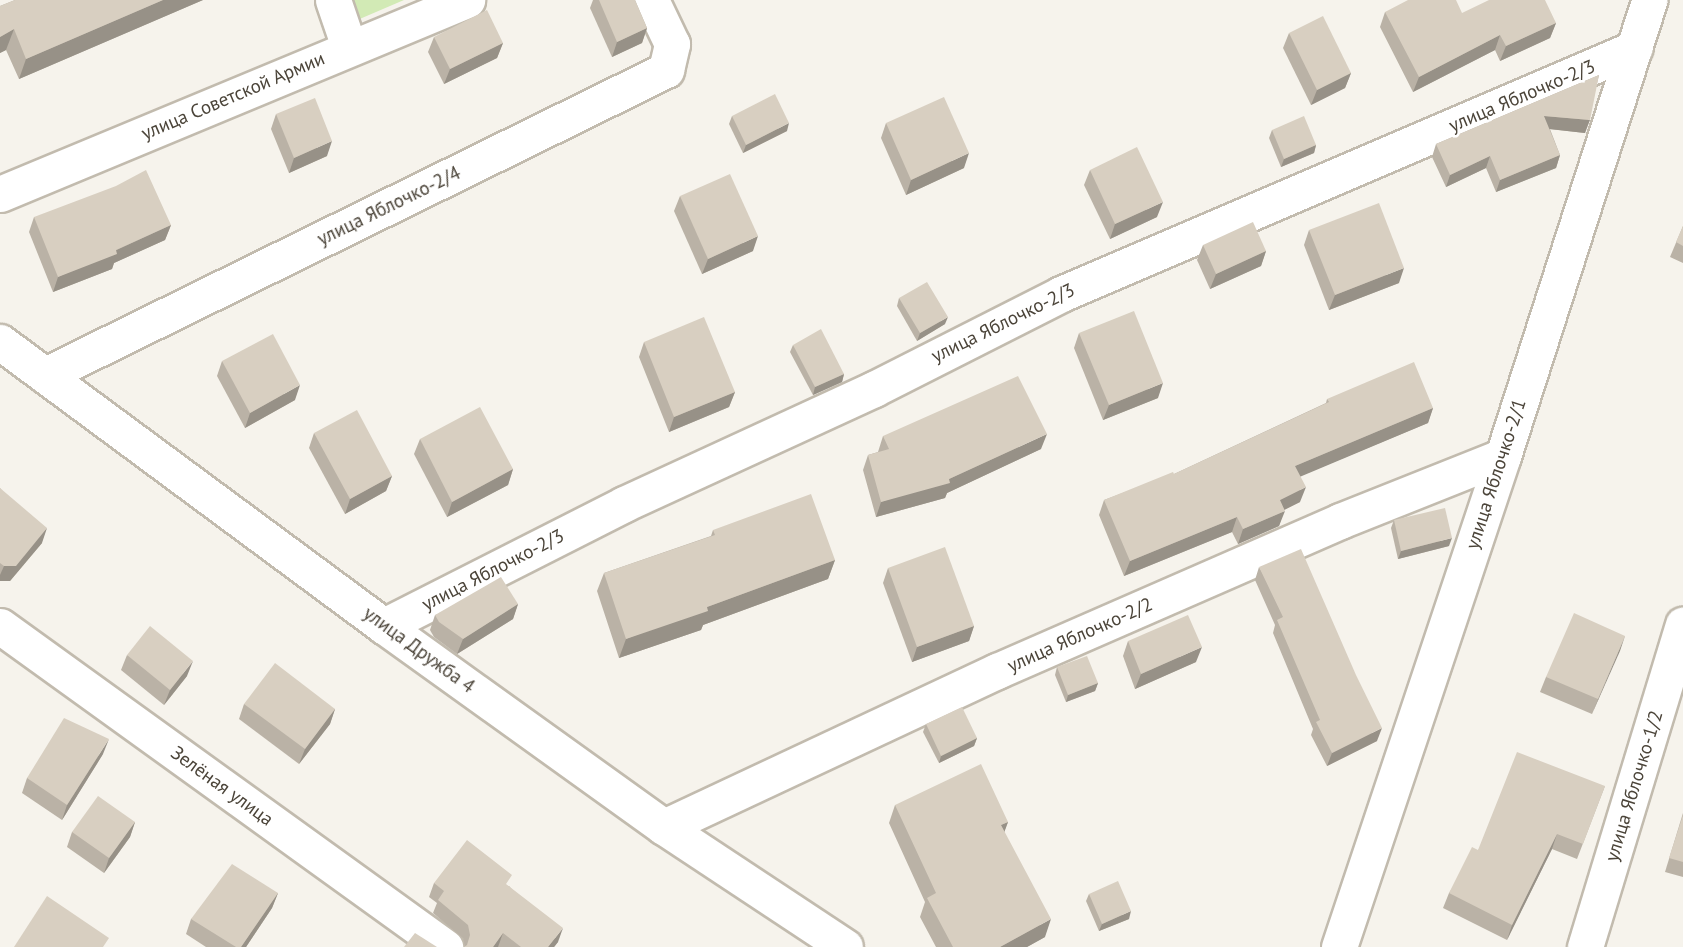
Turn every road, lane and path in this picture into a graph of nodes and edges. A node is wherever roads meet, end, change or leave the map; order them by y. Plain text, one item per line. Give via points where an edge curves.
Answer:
1 (333, 0) edge
2 (467, 0) edge
3 (651, 0) edge
4 (1649, 0) edge
5 (349, 47) junction
6 (1635, 48) junction
7 (0, 194) edge
8 (0, 342) edge
9 (45, 375) junction
10 (1503, 456) junction
11 (1683, 625) edge
12 (0, 626) edge
13 (384, 626) junction
14 (664, 827) junction
15 (445, 947) edge
16 (845, 947) edge
17 (1339, 947) edge
18 (1585, 947) edge

1 - 5 street
2 - 5 street, улица Советской Армии
3 - 9 street, улица Яблочко-2/4 via 672,44 666,71
4 - 6 street, улица Яблочко-2/1
5 - 7 street, улица Советской Армии
6 - 10 street, улица Яблочко-2/1
6 - 13 street, улица Яблочко-2/3 via 1061,294 874,388 624,504
8 - 9 street, улица Дружба 4
9 - 13 street, улица Дружба 4
10 - 14 street, улица Яблочко-2/2 via 997,671
10 - 17 street, улица Яблочко-2/1
11 - 18 street, улица Яблочко-1/2
12 - 15 street, Зелёная улица
13 - 14 street, улица Дружба 4
14 - 16 street, улица Дружба 4

